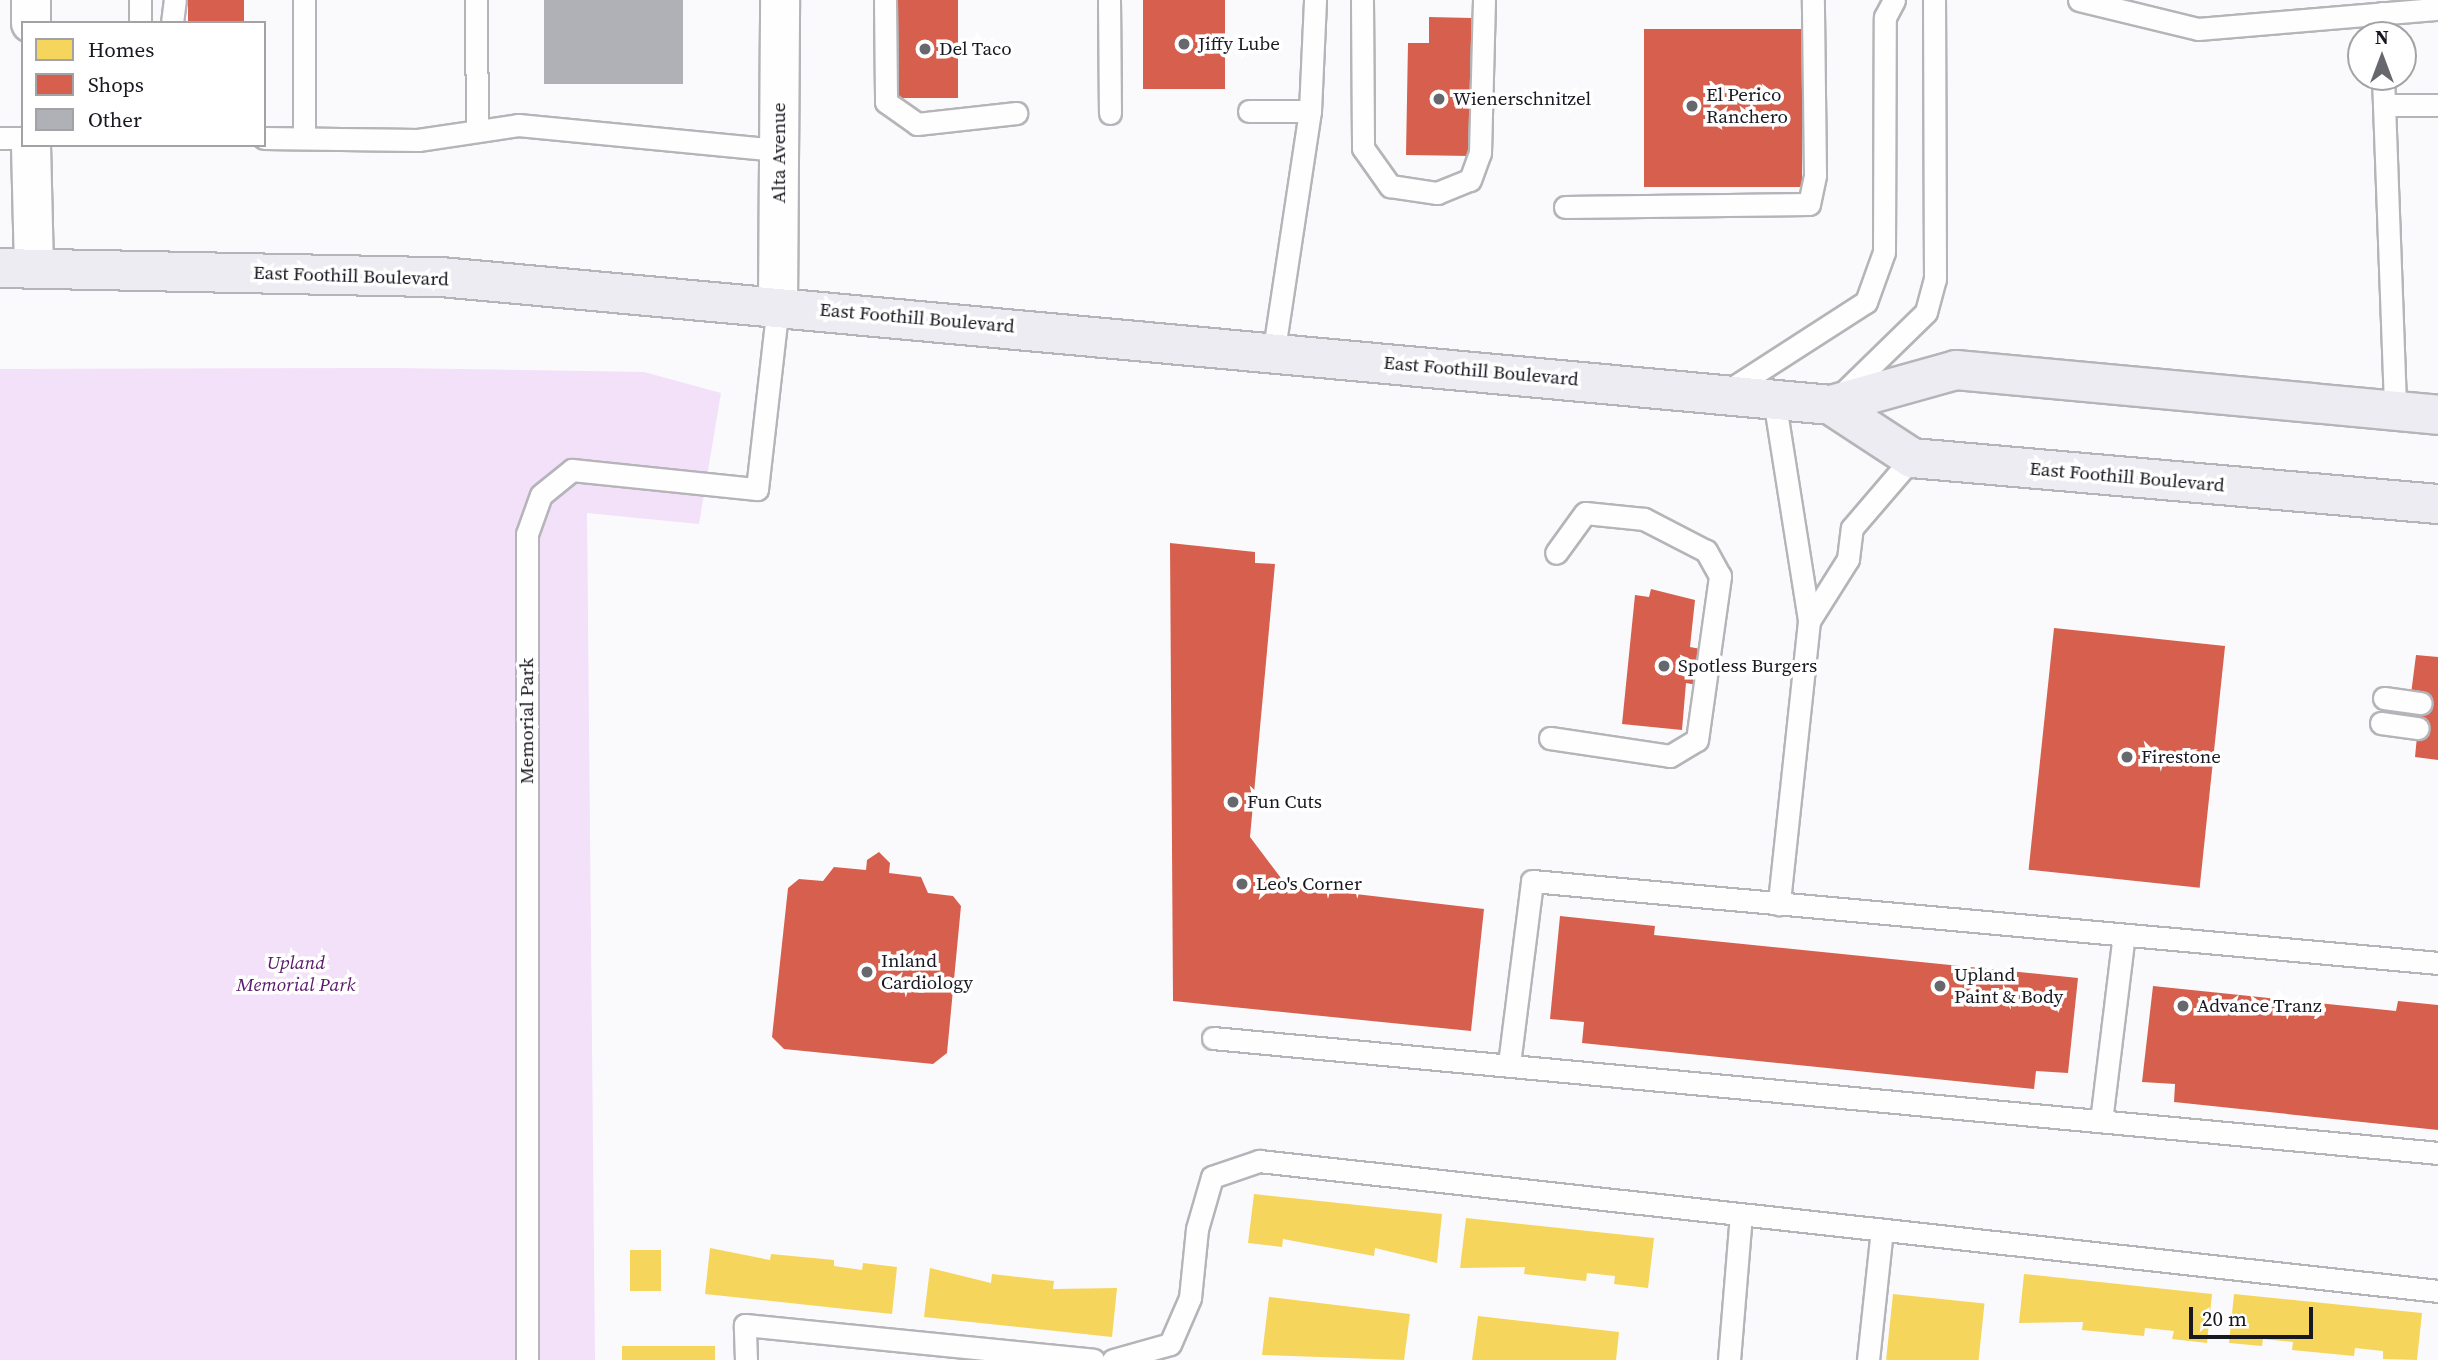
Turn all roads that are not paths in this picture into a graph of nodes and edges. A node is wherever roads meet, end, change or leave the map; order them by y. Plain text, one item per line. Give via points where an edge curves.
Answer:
1 (31, 0) edge
2 (140, 0) edge
3 (175, 0) edge
4 (304, 0) edge
5 (477, 0) edge
6 (780, 0) edge
7 (885, 0) edge
8 (1109, 0) edge
9 (1315, 0) edge
10 (1362, 0) edge
11 (1484, 0) edge
12 (1813, 0) edge
13 (1894, 0) edge
14 (1934, 0) edge
15 (2079, 0) edge
16 (2438, 9) edge
17 (2382, 13) junction
18 (31, 21) edge
19 (140, 21) edge
20 (172, 21) edge
21 (2382, 21) edge
22 (2384, 91) edge
23 (2384, 105) junction
24 (2438, 105) edge
25 (1249, 111) dead end
26 (1311, 111) junction
27 (1016, 113) dead end
28 (1110, 113) dead end
29 (477, 131) junction
30 (0, 138) edge
31 (21, 138) edge
32 (266, 138) edge
33 (304, 138) junction
34 (32, 147) edge
35 (780, 150) junction
36 (1565, 206) dead end
37 (17, 268) edge
38 (778, 305) junction
39 (1274, 349) junction
40 (1723, 394) junction
41 (1774, 399) junction
42 (1831, 405) junction
43 (2395, 410) junction
44 (2438, 415) edge
45 (1912, 458) junction
46 (2438, 505) edge
47 (1556, 553) dead end
48 (1809, 621) junction
49 (2384, 698) dead end
50 (2421, 703) dead end
51 (2381, 723) dead end
52 (2418, 728) dead end
53 (1550, 738) dead end
54 (1779, 904) junction
55 (2124, 935) junction
56 (2438, 963) edge
57 (1213, 1038) dead end
58 (1509, 1065) junction
59 (2101, 1121) junction
60 (2438, 1153) edge
61 (1741, 1214) junction
62 (1882, 1230) junction
63 (2438, 1291) edge
64 (527, 1360) edge
65 (746, 1360) edge
66 (1093, 1360) edge
67 (1113, 1360) edge
68 (1729, 1360) edge
69 (1868, 1360) edge

1 - 18 street
2 - 19 lane
3 - 20 lane
4 - 33 lane
5 - 29 lane
6 - 35 street, Alta Avenue
7 - 27 lane via 886,102 917,124
8 - 28 lane
9 - 26 lane
10 - 11 lane via 1363,148 1390,186 1437,193 1470,180 1480,153
12 - 36 lane via 1815,176 1809,204
13 - 40 lane via 1885,17 1884,252 1866,302
14 - 42 lane via 1939,68 1935,279 1926,312
15 - 17 lane via 2198,29
16 - 17 lane
17 - 21 lane
22 - 23 lane
23 - 24 lane
23 - 43 lane
25 - 26 lane
26 - 39 lane
29 - 33 lane via 418,140
29 - 35 lane via 518,125
30 - 31 lane
32 - 33 lane
34 - 37 street
35 - 38 street, Alta Avenue
37 - 38 main road, East Foothill Boulevard via 441,277
38 - 39 main road, East Foothill Boulevard
38 - 64 lane, Memorial Park via 757,489 572,470 541,495 527,534
39 - 40 main road, East Foothill Boulevard
40 - 41 main road, East Foothill Boulevard
41 - 42 main road, East Foothill Boulevard
41 - 48 lane
42 - 43 main road, East Foothill Boulevard via 1956,370
42 - 45 main road, East Foothill Boulevard
43 - 44 main road, East Foothill Boulevard
45 - 46 main road, East Foothill Boulevard
45 - 48 lane via 1852,528 1848,559
47 - 53 lane via 1585,513 1644,519 1706,551 1720,576 1697,740 1670,756
48 - 54 lane
49 - 50 lane
51 - 52 lane
54 - 55 lane
54 - 58 lane via 1532,881
55 - 56 lane
55 - 59 lane
57 - 58 lane
58 - 59 lane
59 - 60 lane
61 - 62 lane
61 - 67 lane via 1259,1161 1212,1177 1197,1229 1190,1298 1170,1344
61 - 68 lane
62 - 63 lane
62 - 69 lane
65 - 66 lane via 745,1325

